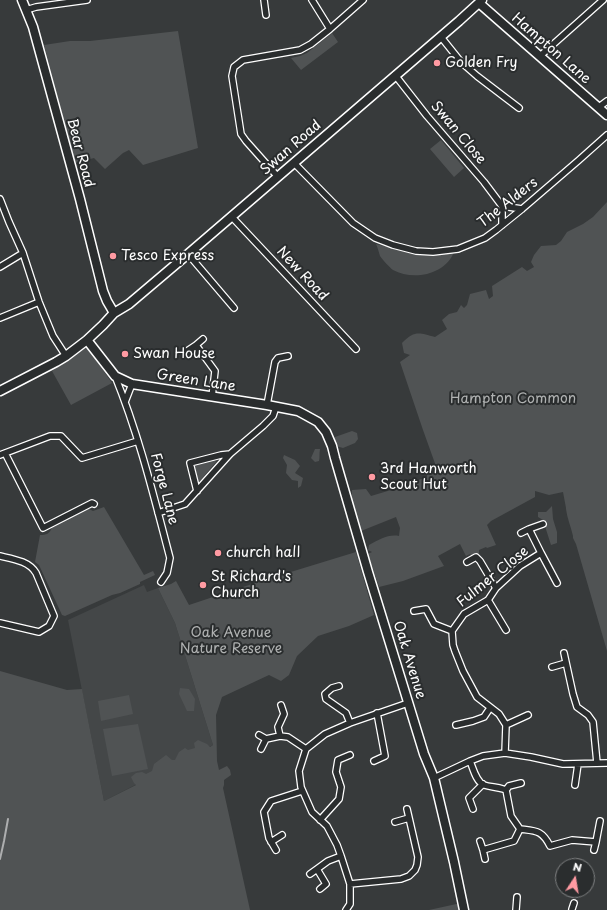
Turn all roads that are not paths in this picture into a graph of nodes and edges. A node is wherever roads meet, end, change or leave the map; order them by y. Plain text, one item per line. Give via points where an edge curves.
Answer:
1 (22, 0) edge
2 (87, 0) edge
3 (264, 0) edge
4 (312, 0) edge
5 (363, 0) edge
6 (603, 0) edge
7 (478, 1) edge
8 (26, 10) junction
9 (266, 15) dead end
10 (330, 29) junction
11 (441, 36) junction
12 (540, 56) junction
13 (395, 76) junction
14 (607, 101) edge
15 (599, 107) junction
16 (519, 108) dead end
17 (607, 115) edge
18 (607, 134) edge
19 (294, 163) junction
20 (278, 176) junction
21 (0, 199) edge
22 (502, 206) junction
23 (522, 209) junction
24 (231, 216) junction
25 (502, 225) junction
26 (23, 253) junction
27 (188, 254) junction
28 (0, 267) edge
29 (39, 302) junction
30 (234, 308) dead end
31 (114, 313) junction
32 (0, 318) edge
33 (203, 339) dead end
34 (87, 340) junction
35 (196, 345) junction
36 (356, 349) dead end
37 (187, 351) dead end
38 (66, 356) junction
39 (288, 356) dead end
40 (115, 376) junction
41 (132, 384) junction
42 (0, 391) edge
43 (212, 397) junction
44 (125, 402) junction
45 (267, 405) junction
46 (276, 407) junction
47 (318, 422) joint
48 (138, 441) junction
49 (2, 454) edge
50 (230, 454) junction
51 (197, 492) junction
52 (94, 504) dead end
53 (158, 513) junction
54 (543, 524) dead end
55 (529, 529) junction
56 (521, 533) dead end
57 (541, 553) junction
58 (0, 556) edge
59 (467, 562) dead end
60 (161, 582) dead end
61 (557, 583) dead end
62 (496, 588) junction
63 (488, 600) junction
64 (414, 611) dead end
65 (0, 623) edge
66 (506, 630) dead end
67 (452, 631) junction
68 (564, 653) dead end
69 (566, 663) junction
70 (552, 667) dead end
71 (339, 686) dead end
72 (408, 703) junction
73 (281, 704) dead end
74 (490, 708) junction
75 (377, 713) junction
76 (528, 715) dead end
77 (350, 723) junction
78 (456, 725) dead end
79 (506, 725) junction
80 (259, 735) dead end
81 (280, 736) junction
82 (266, 739) junction
83 (306, 749) junction
84 (261, 750) dead end
85 (505, 753) junction
86 (350, 755) dead end
87 (374, 761) dead end
88 (470, 761) junction
89 (597, 763) junction
90 (607, 763) edge
91 (578, 764) junction
92 (434, 778) junction
93 (521, 783) dead end
94 (483, 784) junction
95 (575, 785) dead end
96 (506, 790) junction
97 (302, 791) junction
98 (407, 809) dead end
99 (473, 809) dead end
100 (409, 818) junction
101 (320, 820) junction
102 (600, 821) dead end
103 (395, 822) dead end
104 (520, 829) junction
105 (282, 835) dead end
106 (480, 841) dead end
107 (271, 842) junction
108 (596, 842) junction
109 (276, 850) dead end
110 (483, 850) junction
111 (594, 850) dead end
112 (341, 856) junction
113 (485, 859) dead end
114 (317, 869) junction
115 (310, 874) dead end
116 (350, 884) junction
117 (320, 889) dead end
118 (517, 897) dead end
119 (346, 910) edge
120 (464, 910) edge
121 (516, 910) edge

1 - 8 street, Bear Road
2 - 8 street
3 - 9 street
4 - 10 street
5 - 10 street
6 - 12 street
7 - 11 street, Swan Road
7 - 12 street, Hampton Lane
8 - 31 street, Bear Road via 33,27 104,291
10 - 20 street via 300,50 243,60 234,67 232,76 242,134
11 - 13 street, Swan Road
11 - 16 street via 461,62
12 - 15 street, Hampton Lane
13 - 19 street, Swan Road
13 - 22 street, Swan Close
14 - 15 street
15 - 17 street, Hampton Lane
18 - 23 street, The Alders
19 - 20 street, Swan Road
19 - 25 street, The Alders via 353,223 375,238 393,245 427,252 456,249 485,238
20 - 24 street, Swan Road
21 - 26 street
22 - 23 street
22 - 25 street
23 - 25 street, The Alders
24 - 27 street, Swan Road
24 - 36 street, New Road
26 - 28 street
26 - 29 street
27 - 30 street
27 - 31 street, Swan Road via 129,304
29 - 32 street
29 - 38 street via 53,336
31 - 34 street, Swan Road
33 - 35 street
34 - 38 street, Swan Road
34 - 40 street, Green Lane
35 - 37 street
35 - 43 street via 215,371
38 - 42 street, Swan Road
39 - 45 street via 278,358 275,362
40 - 41 street, Green Lane
40 - 44 street, Forge Lane
41 - 43 street, Green Lane
41 - 44 street
43 - 45 street, Green Lane
44 - 48 street, Forge Lane
45 - 46 street, Green Lane
46 - 47 street, Green Lane via 298,411
46 - 50 street via 273,416
47 - 72 street, Oak Avenue via 332,446
48 - 49 street via 82,458 61,436 50,436
48 - 53 street, Forge Lane
49 - 52 street via 43,528
50 - 51 street
50 - 51 street via 190,463
51 - 53 street via 185,504
53 - 60 street, Forge Lane via 170,558 167,573
54 - 55 street
55 - 56 street
55 - 57 street
57 - 61 street, Fulmer Close
57 - 62 street, Fulmer Close via 520,566
58 - 65 street via 25,563 34,569 54,616 49,626 40,632
59 - 62 street via 476,557
62 - 63 street, Fulmer Close
63 - 66 street
63 - 67 street, Fulmer Close via 464,614
64 - 67 street via 426,609 434,624
67 - 74 street via 453,645 463,671 477,697
68 - 69 street
69 - 70 street
69 - 89 street via 576,707 593,722
71 - 77 street via 325,694 326,699 346,713
72 - 75 street
72 - 92 street, Oak Avenue
73 - 81 street via 284,714 278,728
74 - 78 street via 484,717
74 - 79 street via 499,714
75 - 77 street
75 - 87 street via 385,756
76 - 79 street
77 - 83 street via 325,734
79 - 85 street
80 - 82 street
81 - 82 street
81 - 83 street via 288,737
82 - 84 street
83 - 97 street via 299,772
85 - 88 street
85 - 91 street via 563,764
86 - 101 street via 338,760 336,772 341,787 339,799
88 - 92 street
88 - 94 street via 474,773
89 - 90 street
89 - 91 street
91 - 95 street
92 - 120 street, Oak Avenue
93 - 96 street via 509,786
94 - 96 street
94 - 99 street via 469,798
96 - 104 street via 511,816
97 - 101 street via 312,812
97 - 107 street via 271,801 264,812
98 - 100 street
100 - 103 street
100 - 116 street via 418,857 417,865 410,876 401,880
101 - 112 street via 327,826
102 - 108 street
104 - 108 street via 542,834 550,846 572,840
104 - 110 street via 514,841
105 - 107 street
106 - 110 street
107 - 109 street
108 - 111 street
110 - 113 street
112 - 114 street
112 - 116 street
114 - 115 street
114 - 117 street via 326,884
116 - 119 street via 350,904
118 - 121 street

